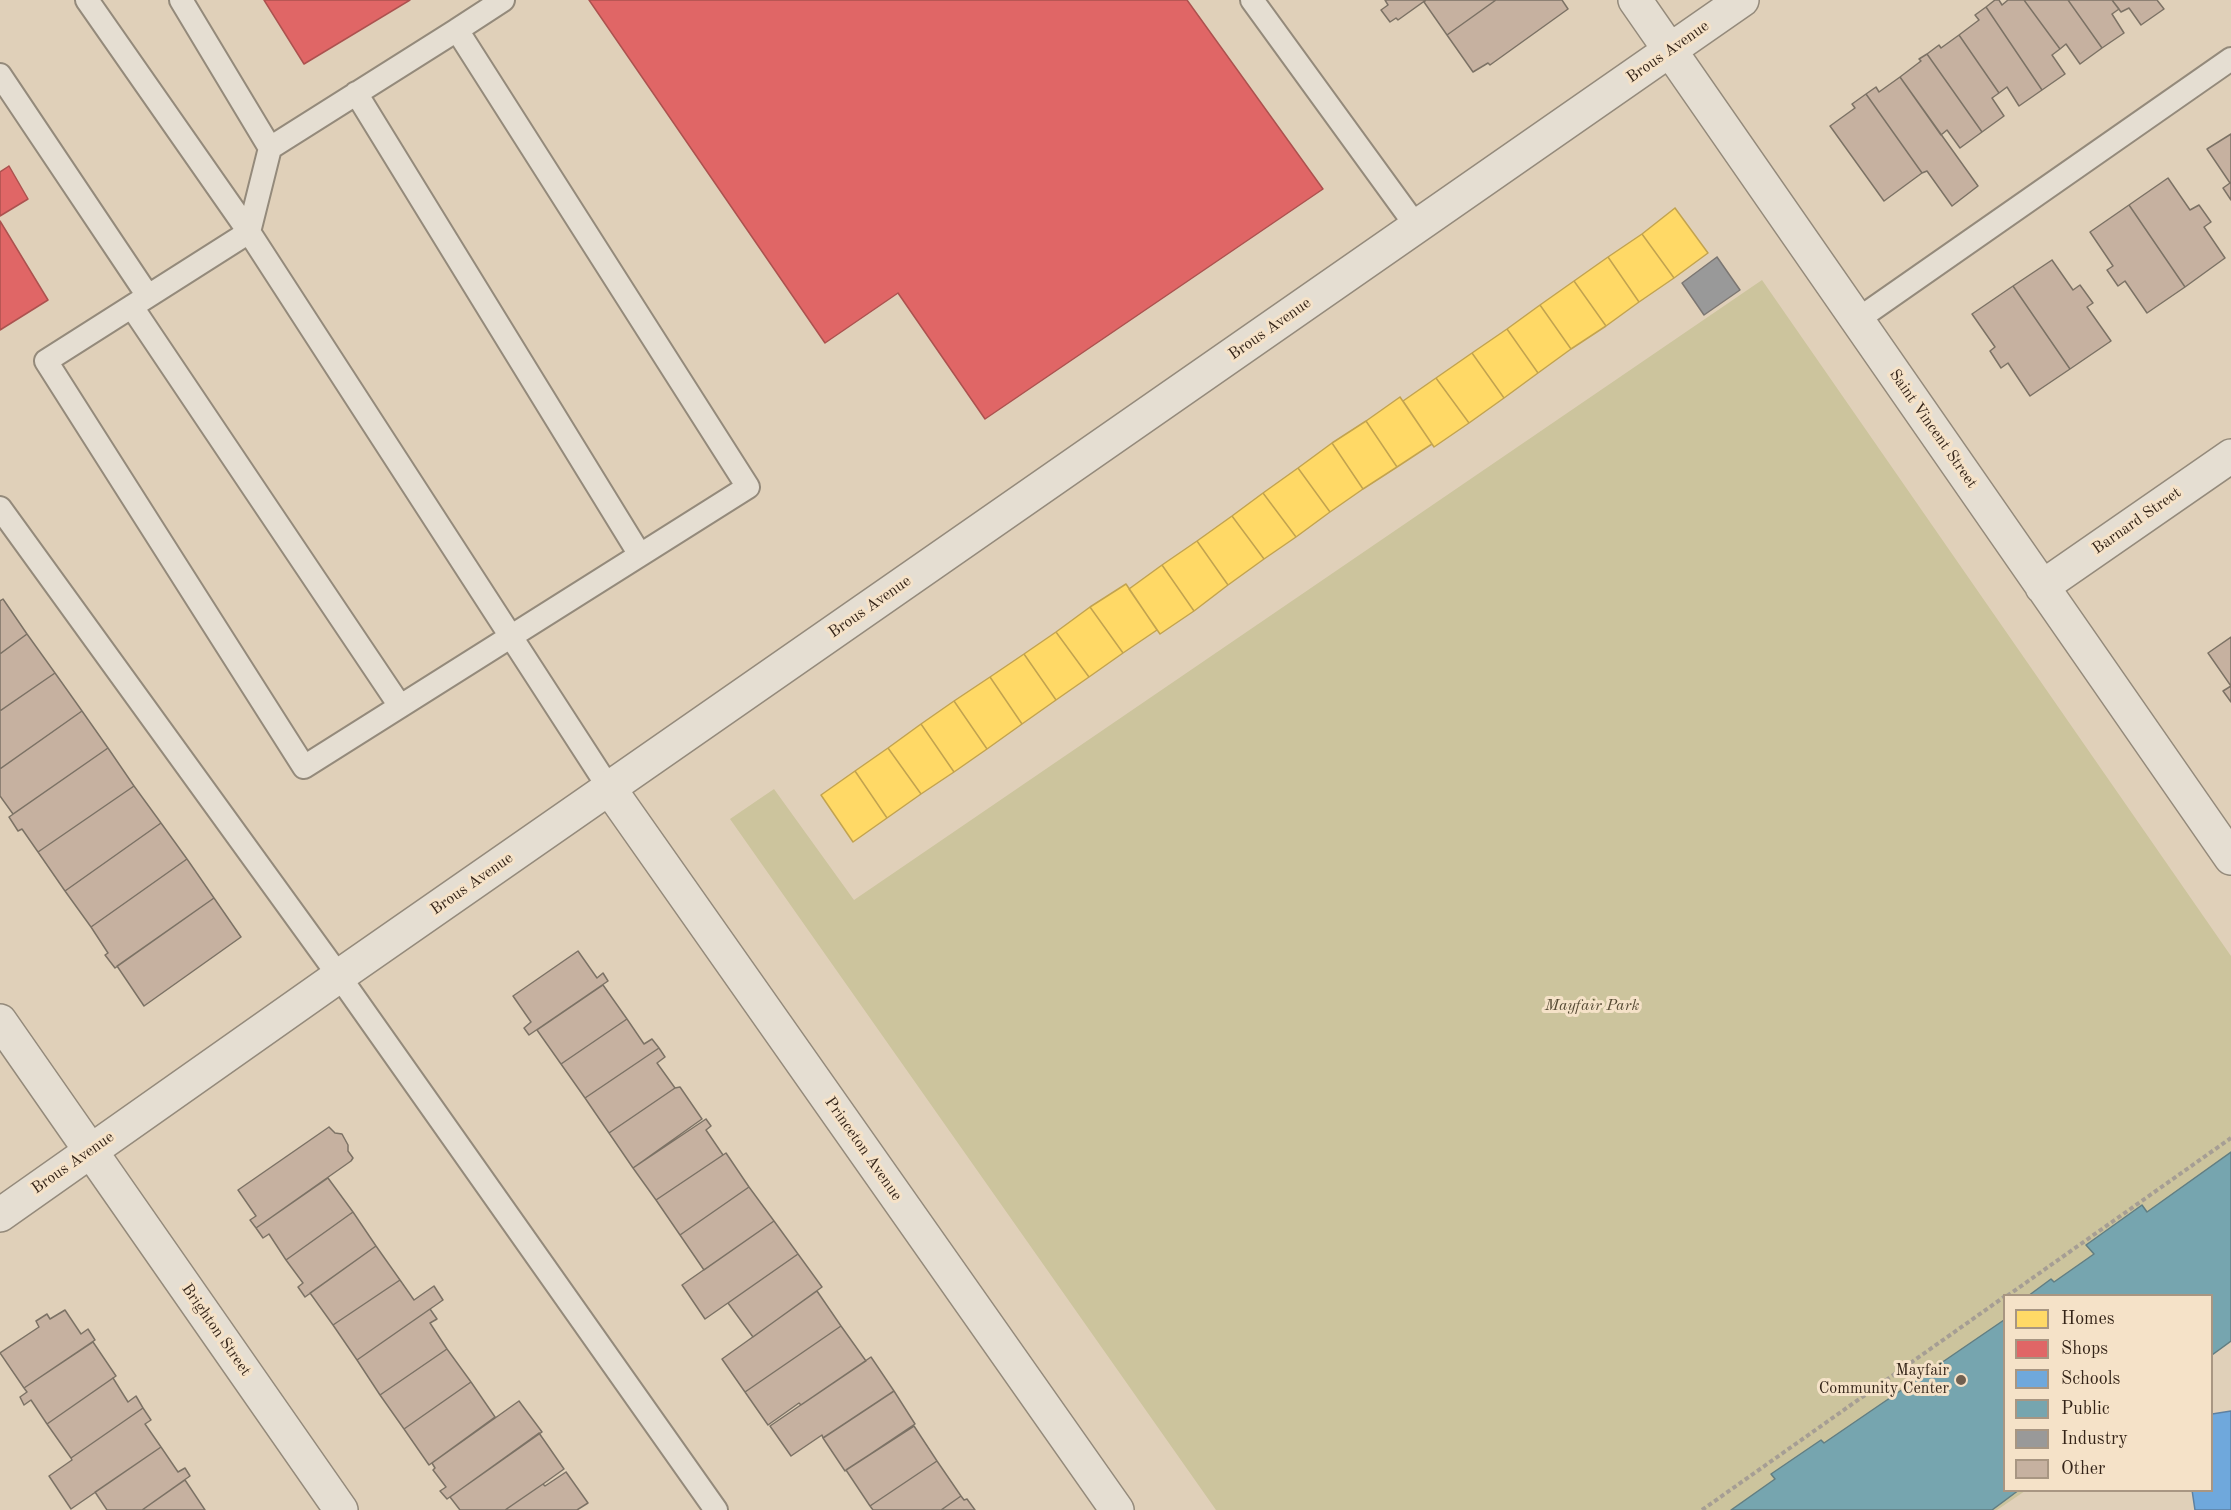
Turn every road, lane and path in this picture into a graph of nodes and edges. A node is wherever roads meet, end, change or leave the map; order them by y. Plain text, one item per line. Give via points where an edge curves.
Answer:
1 (87, 0) edge
2 (181, 0) edge
3 (503, 0) edge
4 (1252, 0) edge
5 (1635, 0) edge
6 (1742, 0) edge
7 (457, 30) junction
8 (1670, 51) junction
9 (2231, 59) edge
10 (0, 75) edge
11 (356, 93) junction
12 (270, 148) junction
13 (1417, 227) junction
14 (249, 232) junction
15 (140, 302) junction
16 (1857, 320) junction
17 (2231, 456) edge
18 (0, 507) edge
19 (640, 555) junction
20 (2042, 587) junction
21 (511, 636) junction
22 (400, 706) junction
23 (609, 788) junction
24 (2228, 849) edge
25 (339, 976) junction
26 (0, 1022) edge
27 (2231, 1138) edge
28 (90, 1150) junction
29 (0, 1215) edge
30 (2009, 1294) edge
31 (2003, 1298) edge
32 (340, 1510) edge
33 (716, 1510) edge
34 (1117, 1510) edge
35 (1702, 1510) edge

1 - 14 lane
2 - 12 lane
3 - 7 lane
4 - 13 lane
5 - 8 street, Saint Vincent Street
6 - 8 street, Brous Avenue
7 - 11 lane
7 - 19 lane via 748,487
8 - 13 street, Brous Avenue
8 - 16 street, Saint Vincent Street
9 - 16 lane
10 - 15 lane
11 - 12 lane
11 - 19 lane
12 - 14 lane
13 - 23 street, Brous Avenue
14 - 15 lane
14 - 21 lane
15 - 22 lane
15 - 22 lane via 46,361 304,767
16 - 20 street, Saint Vincent Street
17 - 20 street, Barnard Street
18 - 25 lane
19 - 21 lane
20 - 24 street, Saint Vincent Street
21 - 22 lane
21 - 23 lane
23 - 25 street, Brous Avenue
23 - 34 street, Princeton Avenue
25 - 28 street, Brous Avenue
25 - 33 lane
26 - 28 street, Brighton Street
27 - 30 path
28 - 29 street, Brous Avenue
28 - 32 street, Brighton Street
31 - 35 path

